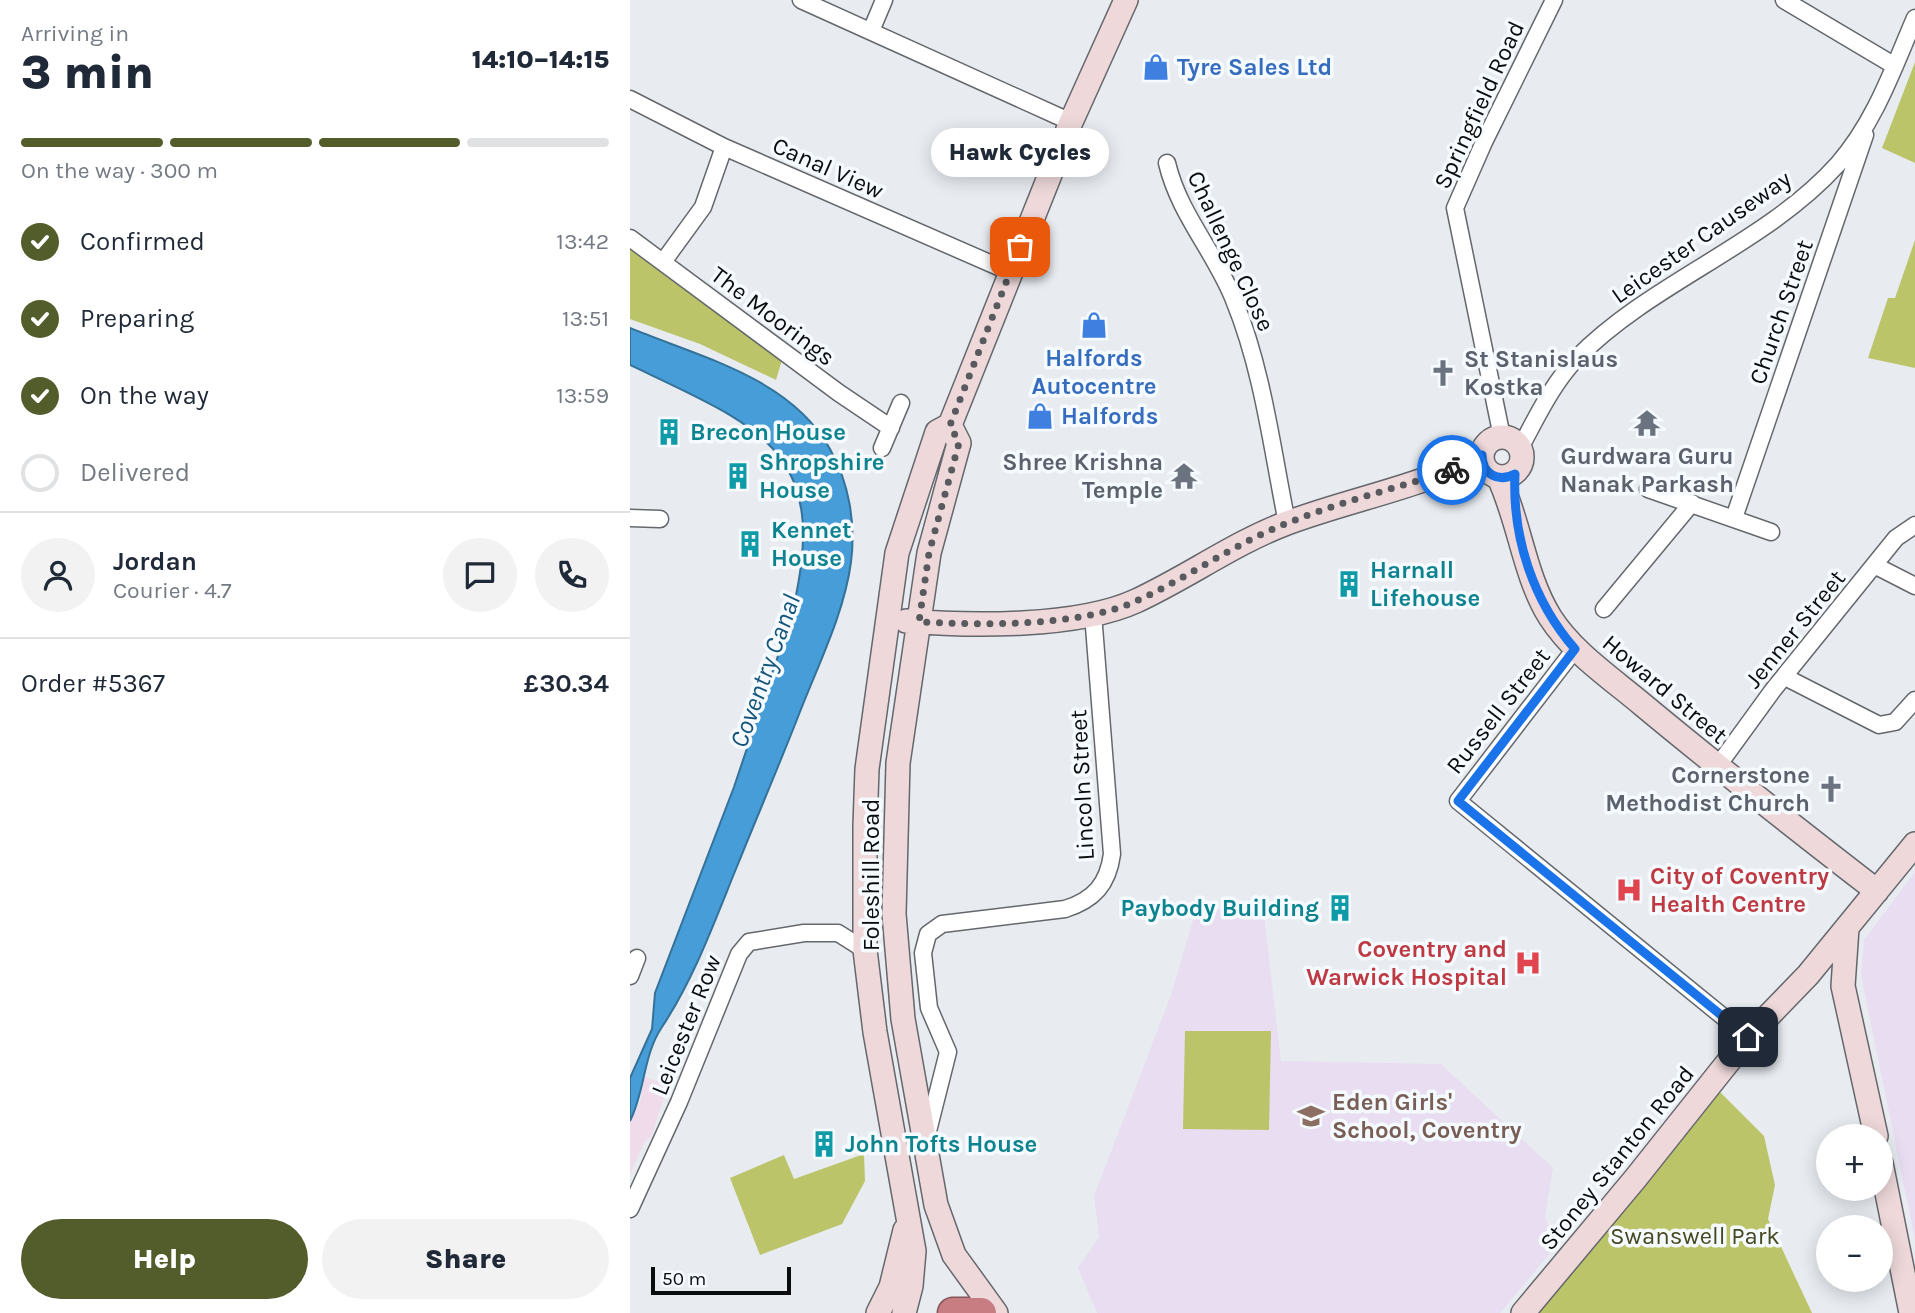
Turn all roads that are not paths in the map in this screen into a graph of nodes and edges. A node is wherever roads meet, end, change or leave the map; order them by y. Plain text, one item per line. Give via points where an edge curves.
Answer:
1 (801, 0) edge
2 (884, 0) edge
3 (1126, 0) edge
4 (1554, 0) edge
5 (1784, 0) edge
6 (1915, 18) edge
7 (871, 31) junction
8 (1904, 56) edge
9 (630, 99) edge
10 (1871, 120) junction
11 (1071, 122) junction
12 (724, 147) junction
13 (1167, 163) dead end
14 (630, 239) edge
15 (663, 262) junction
16 (1010, 272) junction
17 (901, 403) dead end
18 (950, 425) junction
19 (891, 428) junction
20 (1511, 442) junction
21 (882, 448) dead end
22 (1495, 469) junction
23 (1648, 489) dead end
24 (1692, 503) junction
25 (630, 518) edge
26 (660, 519) dead end
27 (1734, 519) junction
28 (1287, 523) junction
29 (1915, 526) edge
30 (1771, 532) dead end
31 (1876, 566) junction
32 (1915, 586) edge
33 (1604, 609) dead end
34 (1093, 614) junction
35 (886, 619) junction
36 (919, 622) junction
37 (1575, 649) junction
38 (1785, 677) junction
39 (1915, 701) edge
40 (1717, 767) junction
41 (1915, 844) edge
42 (1877, 891) junction
43 (863, 910) junction
44 (1847, 928) junction
45 (838, 933) junction
46 (865, 950) junction
47 (637, 958) dead end
48 (1808, 975) junction
49 (630, 976) edge
50 (1843, 986) junction
51 (1748, 1037) junction
52 (1873, 1124) edge
53 (926, 1140) junction
54 (1889, 1201) edge
55 (630, 1209) edge
56 (909, 1215) junction
57 (878, 1313) edge
58 (904, 1313) edge
59 (953, 1313) edge
60 (981, 1313) edge
61 (996, 1313) edge
62 (1522, 1313) edge
63 (1911, 1313) edge

1 - 7 street
2 - 7 street
3 - 11 main road, Foleshill Road
4 - 20 street, Springfield Road via 1455,208
5 - 8 street
6 - 8 street, Leicester Causeway
7 - 11 street
8 - 10 street, Leicester Causeway
9 - 12 street, Canal View
10 - 20 street, Leicester Causeway via 1837,164 1793,205 1593,343
10 - 27 street, Church Street
11 - 16 main road, Foleshill Road
12 - 15 street via 703,208
12 - 16 street, Canal View
13 - 28 street, Challenge Close via 1173,191 1228,287 1253,351
14 - 15 street, The Moorings
15 - 19 street, The Moorings
16 - 18 main road, Foleshill Road
17 - 19 street
18 - 35 main road, Foleshill Road via 937,432 897,553
18 - 36 main road, Foleshill Road via 959,443 929,553
19 - 21 street
20 - 22 main road via 1487,443
20 - 22 main road via 1522,464
22 - 28 main road via 1453,470
22 - 37 main road, Howard Street via 1514,509 1539,596
23 - 24 street
24 - 27 street
24 - 33 street
25 - 26 street
27 - 30 street
28 - 34 main road via 1136,601
29 - 31 street, Jenner Street via 1896,538
31 - 32 street
31 - 38 street, Jenner Street
34 - 36 main road via 963,624
34 - 53 street, Lincoln Street via 1112,854 1106,882 1081,904 1065,909 942,924 928,934 923,953 929,1008 948,1052
35 - 36 main road
35 - 43 main road, Foleshill Road via 867,769
36 - 53 main road, Foleshill Road via 898,763 894,879 903,1019
37 - 40 main road, Howard Street
37 - 51 street, Russell Street via 1458,801
38 - 39 street via 1879,726 1895,722
38 - 40 street, Jenner Street
40 - 42 main road, Howard Street
41 - 42 main road, Stoney Stanton Road
42 - 44 main road, Stoney Stanton Road
43 - 45 street
43 - 46 main road, Foleshill Road
44 - 48 main road, Stoney Stanton Road
44 - 50 main road
45 - 46 street
45 - 55 street, Leicester Row via 749,942 739,954
46 - 56 main road, Foleshill Road via 875,1032
47 - 49 street
48 - 50 main road via 1818,967 1830,968
48 - 51 main road, Stoney Stanton Road
50 - 52 main road
51 - 62 main road, Stoney Stanton Road
53 - 61 main road, Foleshill Road via 945,1235 968,1278
54 - 63 main road
56 - 57 main road via 891,1287
56 - 58 main road, Foleshill Road via 914,1251
59 - 60 highway

